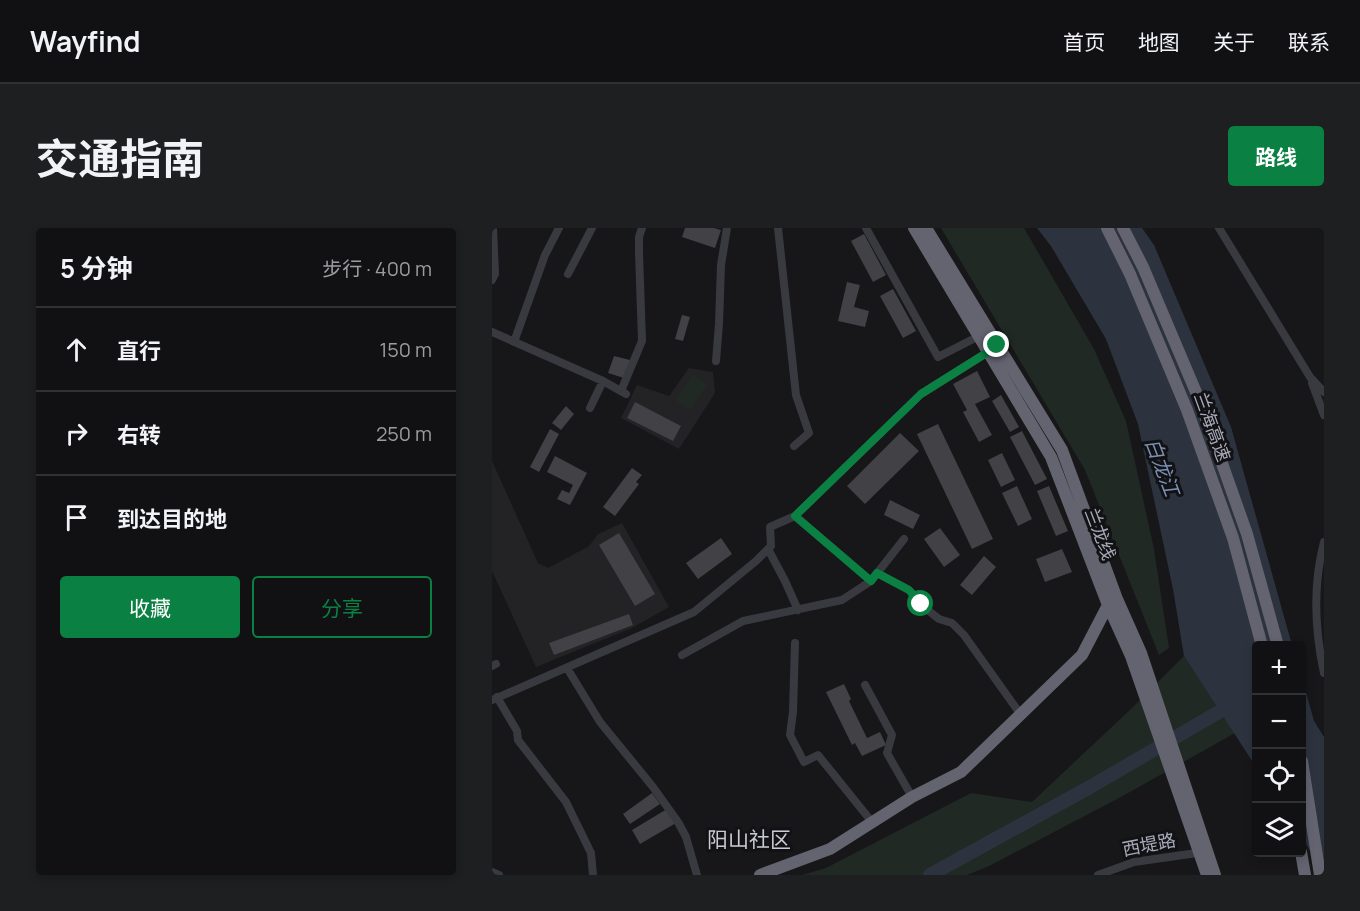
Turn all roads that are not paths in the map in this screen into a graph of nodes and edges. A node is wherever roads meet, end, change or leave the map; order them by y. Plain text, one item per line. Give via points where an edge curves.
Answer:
1 (493, 228) edge
2 (559, 228) edge
3 (592, 228) edge
4 (642, 228) edge
5 (727, 228) edge
6 (778, 228) edge
7 (866, 228) edge
8 (914, 228) edge
9 (926, 228) edge
10 (1107, 228) edge
11 (1123, 228) edge
12 (1219, 228) edge
13 (568, 274) dead end
14 (492, 280) edge
15 (492, 332) edge
16 (984, 334) junction
17 (513, 342) junction
18 (993, 348) junction
19 (716, 361) dead end
20 (1310, 377) junction
21 (603, 381) junction
22 (1324, 392) edge
23 (590, 408) dead end
24 (1324, 415) edge
25 (794, 446) dead end
26 (795, 516) junction
27 (904, 539) dead end
28 (1324, 542) edge
29 (768, 549) junction
30 (877, 573) junction
31 (871, 581) junction
32 (1112, 602) junction
33 (798, 610) junction
34 (1261, 641) edge
35 (1277, 641) edge
36 (795, 642) dead end
37 (682, 655) dead end
38 (567, 668) junction
39 (1324, 673) edge
40 (865, 685) dead end
41 (494, 699) edge
42 (1021, 715) junction
43 (1306, 787) edge
44 (912, 797) junction
45 (872, 822) junction
46 (1203, 852) junction
47 (1302, 857) edge
48 (492, 872) edge
49 (499, 875) edge
50 (593, 875) edge
51 (697, 875) edge
52 (760, 875) edge
53 (1098, 875) edge
54 (1207, 875) edge
55 (1215, 875) edge
56 (1305, 875) edge
57 (1320, 875) edge

1 - 14 street
2 - 17 street
3 - 13 street
4 - 21 street via 642,341 624,392
5 - 19 street via 720,265
6 - 25 street via 796,395 809,433
7 - 16 street via 938,357
8 - 16 highway, 兰龙线
9 - 16 highway, 兰龙线
10 - 34 highway, 兰海高速 via 1187,410 1233,538
11 - 35 highway, 兰海高速 via 1202,404 1247,534
12 - 20 street
15 - 17 street
16 - 18 highway, 兰龙线
17 - 21 street
18 - 26 street via 921,394
18 - 32 highway, 兰龙线 via 1051,457
20 - 22 street
20 - 24 street
21 - 23 street
26 - 29 street via 770,527
26 - 31 street
27 - 30 street
28 - 39 street via 1316,593
29 - 33 street
29 - 38 street via 694,612
30 - 31 street
30 - 42 street via 909,590 939,619 952,623
31 - 33 street via 842,600
32 - 42 highway via 1082,655
32 - 46 highway, 兰龙线 via 1136,655
33 - 37 street via 743,621
36 - 45 street via 790,735 804,762 819,755
38 - 41 street
38 - 51 street via 600,722 678,822
40 - 44 street via 892,735 887,753
41 - 50 street via 517,731 518,740 566,802 591,853
42 - 44 highway via 962,772
43 - 57 highway
44 - 45 highway
45 - 52 highway via 830,849
46 - 53 street, 西堤路 via 1134,862
46 - 54 highway, 兰龙线
46 - 55 highway, 兰龙线
47 - 56 highway
48 - 49 street

